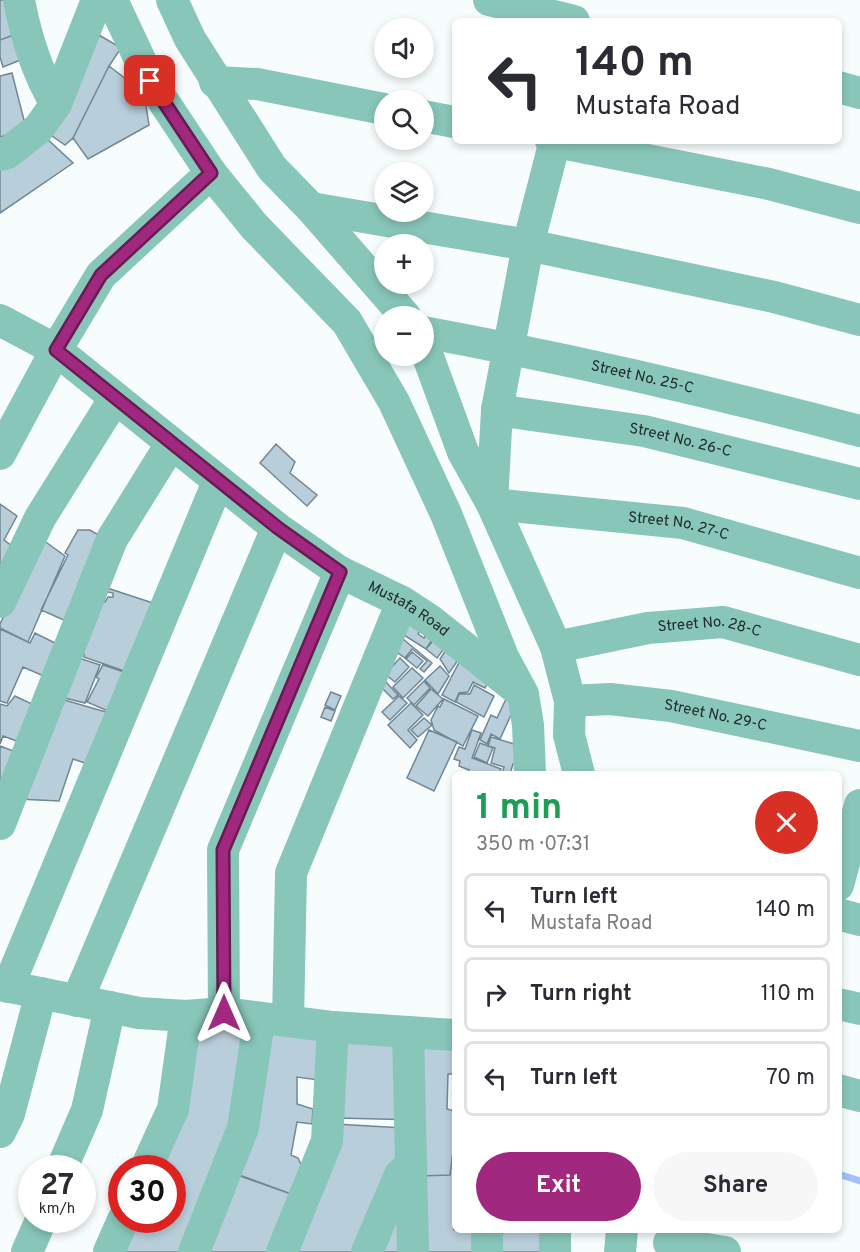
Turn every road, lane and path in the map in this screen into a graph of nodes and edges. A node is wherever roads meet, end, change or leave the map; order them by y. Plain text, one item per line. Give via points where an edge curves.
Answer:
1 (19, 0) edge
2 (97, 0) edge
3 (112, 0) edge
4 (172, 0) edge
5 (489, 0) edge
6 (585, 0) edge
7 (562, 18) edge
8 (582, 18) edge
9 (215, 82) junction
10 (842, 88) edge
11 (860, 93) edge
12 (56, 104) junction
13 (374, 107) edge
14 (434, 118) edge
15 (452, 122) edge
16 (553, 144) edge
17 (569, 144) edge
18 (0, 154) edge
19 (211, 173) junction
20 (310, 208) junction
21 (860, 208) edge
22 (528, 245) junction
23 (396, 306) edge
24 (0, 320) edge
25 (860, 320) edge
26 (434, 334) edge
27 (508, 348) junction
28 (56, 350) junction
29 (431, 366) edge
30 (115, 398) junction
31 (497, 410) junction
32 (860, 431) edge
33 (171, 444) junction
34 (0, 454) edge
35 (218, 482) junction
36 (860, 484) edge
37 (492, 504) junction
38 (278, 528) junction
39 (340, 572) junction
40 (860, 573) edge
41 (0, 602) edge
42 (402, 602) junction
43 (555, 647) junction
44 (860, 660) edge
45 (523, 694) junction
46 (570, 701) junction
47 (860, 746) edge
48 (530, 771) edge
49 (578, 771) edge
50 (0, 824) edge
51 (853, 825) edge
52 (842, 869) edge
53 (842, 915) edge
54 (860, 920) edge
55 (4, 986) edge
56 (41, 993) junction
57 (77, 1001) junction
58 (842, 1005) edge
59 (110, 1007) junction
60 (860, 1009) edge
61 (224, 1013) junction
62 (186, 1016) junction
63 (258, 1019) junction
64 (288, 1021) junction
65 (333, 1027) junction
66 (408, 1032) junction
67 (452, 1035) edge
68 (842, 1091) edge
69 (860, 1096) edge
70 (0, 1132) edge
71 (68, 1155) edge
72 (152, 1155) edge
73 (411, 1164) junction
74 (35, 1233) edge
75 (117, 1233) edge
76 (487, 1233) edge
77 (555, 1233) edge
78 (622, 1233) edge
79 (668, 1242) edge
80 (27, 1252) edge
81 (109, 1252) edge
82 (194, 1252) edge
83 (282, 1252) edge
84 (367, 1252) edge
85 (412, 1252) edge
86 (487, 1252) edge
87 (555, 1252) edge
88 (620, 1252) edge
89 (726, 1252) edge

1 - 12 street via 42,82
2 - 12 street
3 - 19 street via 150,81
4 - 9 street
5 - 7 street
6 - 8 street
9 - 13 street via 257,84
9 - 20 street via 272,168
10 - 11 street
12 - 18 street via 38,129 7,153
14 - 15 street
16 - 22 street
17 - 21 street via 769,184
19 - 28 street via 101,275
19 - 45 street via 254,226 347,322 398,412 446,513 502,657
20 - 22 street
20 - 23 street
22 - 25 street via 774,297
22 - 27 street
24 - 28 street, Mustafa Road
26 - 27 street, Street No. 25-C
27 - 31 street
27 - 32 street, Street No. 25-C via 746,401
28 - 30 street, Mustafa Road
28 - 34 street
29 - 37 street via 463,452
30 - 33 street, Mustafa Road
30 - 41 street via 40,518
31 - 36 street, Street No. 26-C via 644,431
31 - 37 street
33 - 35 street, Mustafa Road
33 - 50 street via 112,539
35 - 38 street, Mustafa Road
35 - 55 street
37 - 40 street, Street No. 27-C via 682,523
37 - 43 street
38 - 39 street, Mustafa Road
38 - 57 street
39 - 42 street, Mustafa Road
39 - 61 street via 223,850
42 - 45 street, Mustafa Road
42 - 64 street via 291,873
43 - 44 street, Street No. 28-C via 648,628 723,622
43 - 46 street
45 - 48 street
46 - 47 street, Street No. 29-C via 610,699 671,706
46 - 49 street via 569,735
51 - 52 street
53 - 54 street
55 - 56 street
56 - 57 street
56 - 70 street via 9,1114
57 - 59 street
58 - 60 street
59 - 62 street
59 - 71 street via 87,1110
61 - 62 street
61 - 63 street
62 - 72 street via 173,1109
63 - 64 street
63 - 82 street via 243,1128
64 - 65 street
65 - 66 street
65 - 83 street via 327,1141
66 - 67 street
66 - 73 street
68 - 69 street
73 - 84 street via 400,1175
73 - 85 street
74 - 80 street
75 - 81 street
76 - 86 street
77 - 87 street
78 - 88 street
79 - 89 street

